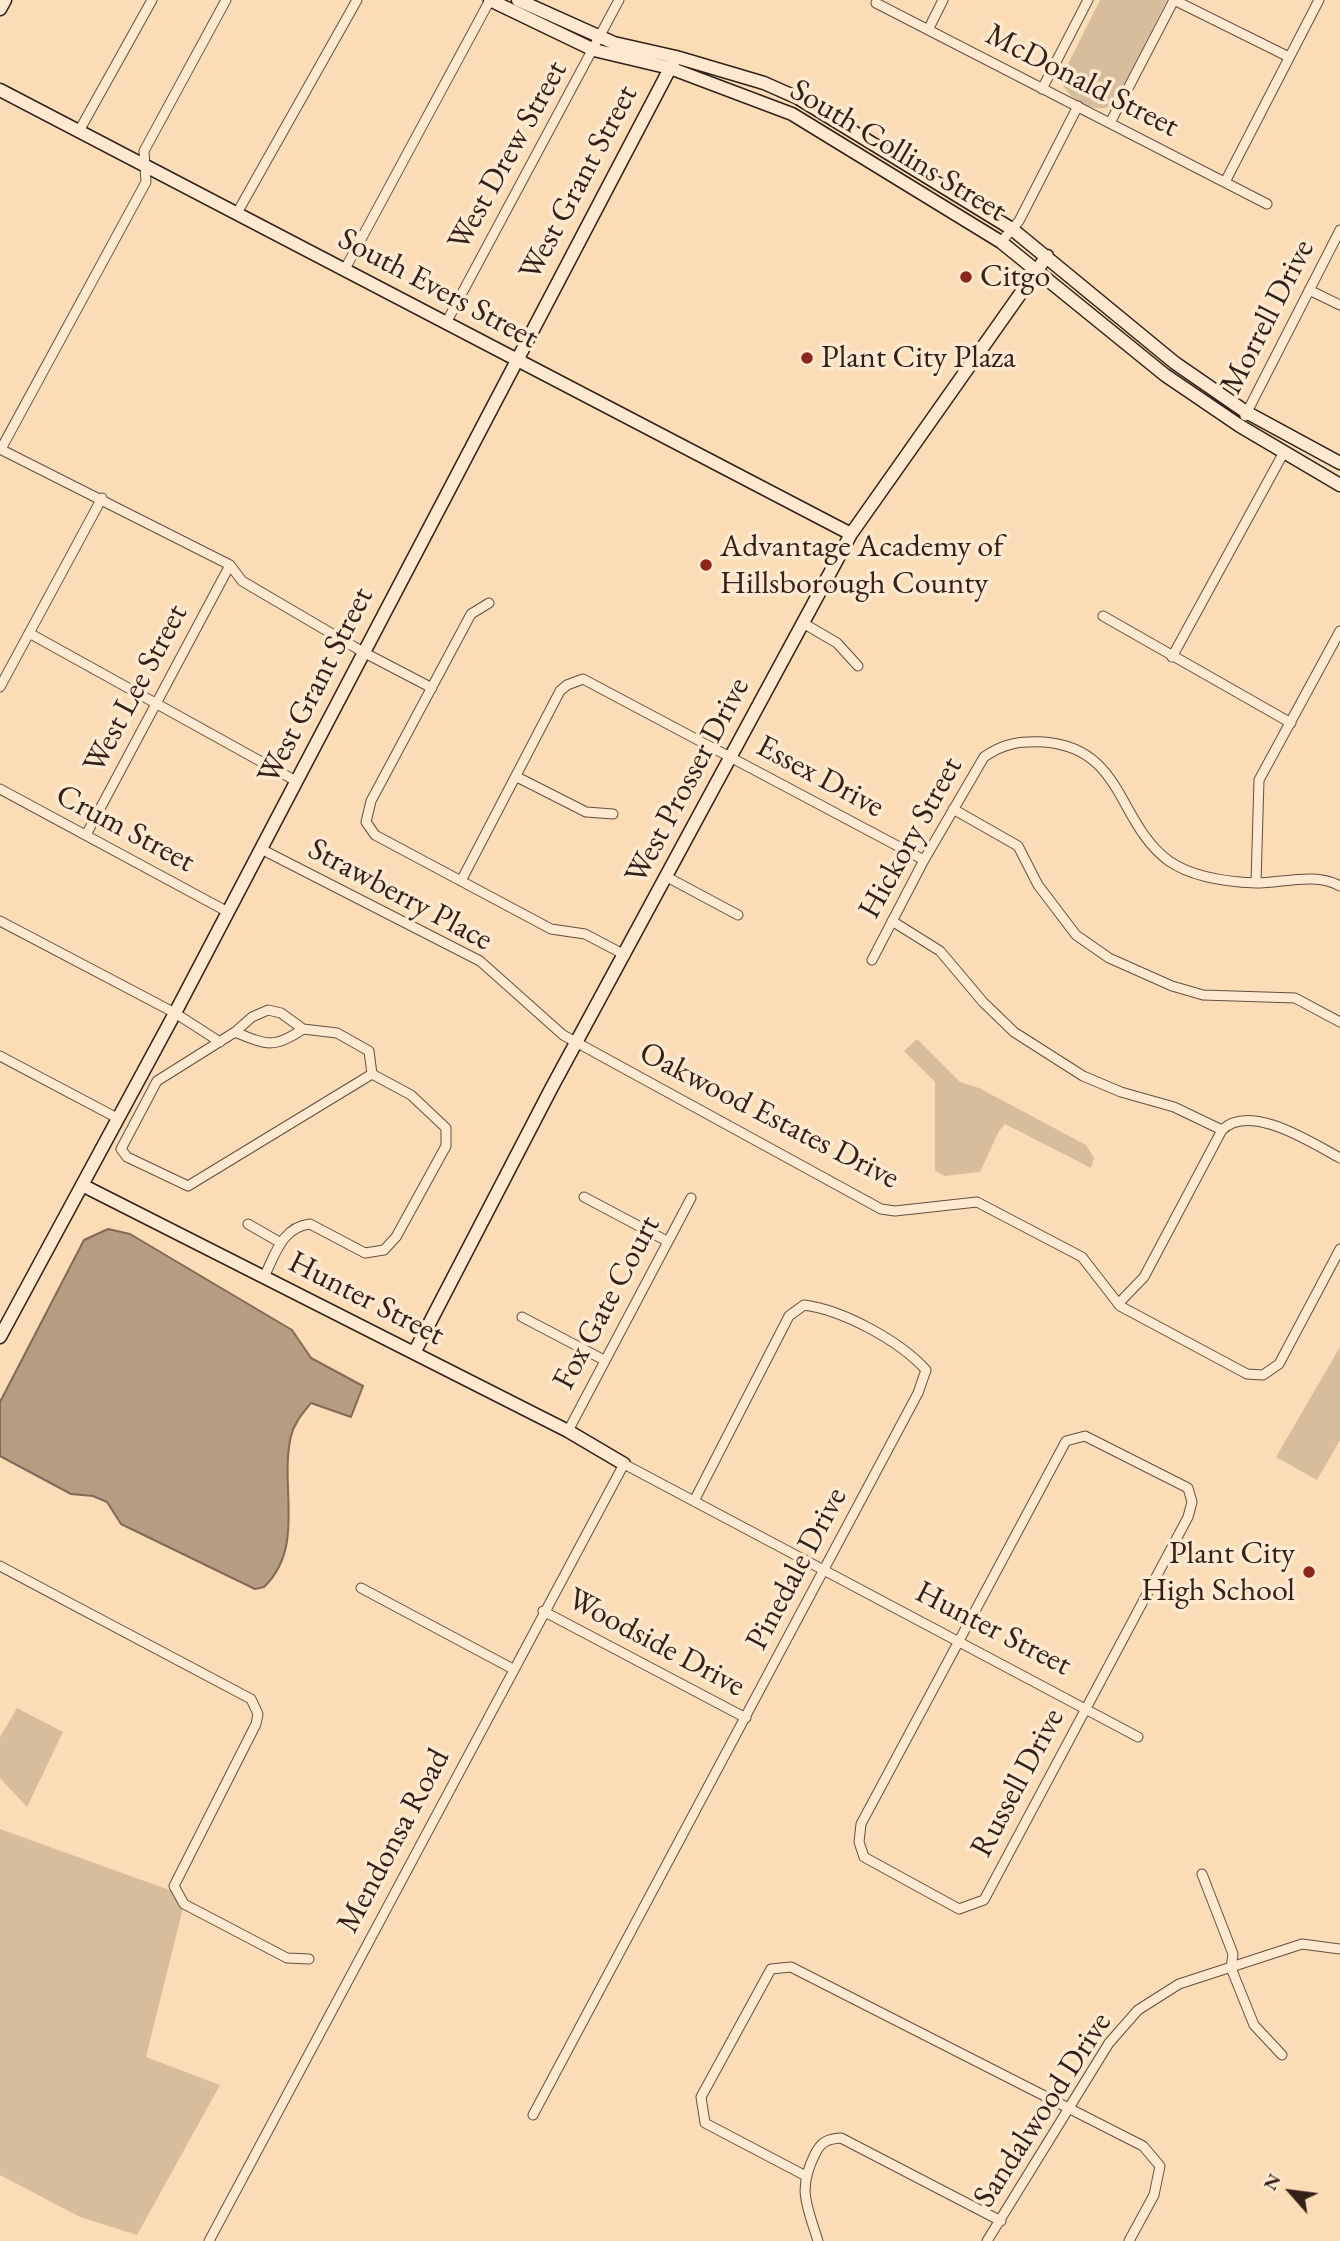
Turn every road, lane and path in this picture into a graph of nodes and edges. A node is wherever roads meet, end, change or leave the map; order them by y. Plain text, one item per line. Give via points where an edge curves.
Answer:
1 (5, 0) edge
2 (152, 0) edge
3 (226, 0) edge
4 (357, 0) edge
5 (490, 0) edge
6 (519, 0) edge
7 (619, 0) edge
8 (943, 0) edge
9 (1088, 0) edge
10 (1174, 0) edge
11 (1319, 0) edge
12 (876, 4) dead end
13 (0, 9) edge
14 (928, 30) junction
15 (597, 44) junction
16 (1289, 57) junction
17 (673, 63) junction
18 (1042, 89) junction
19 (0, 90) edge
20 (1078, 106) junction
21 (1110, 123) junction
22 (79, 131) junction
23 (146, 165) junction
24 (1225, 182) junction
25 (921, 192) junction
26 (1266, 204) dead end
27 (237, 213) junction
28 (1012, 229) junction
29 (1340, 230) edge
30 (1001, 242) junction
31 (1047, 256) junction
32 (345, 268) junction
33 (1038, 270) junction
34 (1309, 290) junction
35 (1340, 305) edge
36 (446, 323) junction
37 (1140, 333) junction
38 (515, 360) junction
39 (1156, 367) junction
40 (1246, 412) junction
41 (1240, 426) junction
42 (0, 449) edge
43 (1284, 452) junction
44 (1340, 465) edge
45 (1340, 485) edge
46 (102, 498) junction
47 (851, 534) junction
48 (230, 565) junction
49 (489, 603) dead end
50 (1103, 616) dead end
51 (803, 624) junction
52 (1340, 631) edge
53 (29, 633) junction
54 (363, 652) junction
55 (1171, 657) junction
56 (858, 666) dead end
57 (0, 687) edge
58 (432, 688) junction
59 (155, 704) junction
60 (1291, 723) junction
61 (731, 757) junction
62 (517, 777) junction
63 (296, 781) junction
64 (0, 789) edge
65 (953, 809) junction
66 (613, 814) dead end
67 (86, 835) junction
68 (261, 849) junction
69 (924, 860) junction
70 (667, 877) junction
71 (461, 881) junction
72 (1256, 883) junction
73 (1340, 886) edge
74 (228, 912) junction
75 (738, 915) dead end
76 (0, 921) edge
77 (892, 921) junction
78 (625, 955) junction
79 (872, 960) dead end
80 (175, 1013) junction
81 (1340, 1021) edge
82 (303, 1029) junction
83 (235, 1032) junction
84 (220, 1042) junction
85 (576, 1043) junction
86 (0, 1056) edge
87 (372, 1074) junction
88 (118, 1119) junction
89 (1222, 1130) junction
90 (1340, 1158) edge
91 (82, 1185) junction
92 (584, 1197) dead end
93 (691, 1198) dead end
94 (248, 1224) dead end
95 (667, 1241) junction
96 (281, 1243) junction
97 (1340, 1249) edge
98 (264, 1277) junction
99 (1118, 1304) junction
100 (523, 1317) dead end
101 (0, 1337) edge
102 (414, 1353) junction
103 (604, 1360) junction
104 (568, 1431) junction
105 (624, 1464) junction
106 (694, 1501) junction
107 (0, 1566) edge
108 (823, 1570) junction
109 (361, 1588) dead end
110 (543, 1611) junction
111 (958, 1640) junction
112 (513, 1669) junction
113 (1086, 1707) junction
114 (746, 1718) junction
115 (1138, 1737) dead end
116 (1202, 1874) dead end
117 (1340, 1950) edge
118 (309, 1959) dead end
119 (1231, 1968) junction
120 (1282, 2055) dead end
121 (1070, 2107) junction
122 (533, 2115) dead end
123 (804, 2175) junction
124 (1002, 2221) junction
125 (209, 2241) edge
126 (818, 2241) edge
127 (987, 2241) edge
128 (1129, 2241) edge

1 - 13 street
2 - 22 street
3 - 23 street via 144,151
4 - 27 street
5 - 15 street, South Collins Street
5 - 32 street
6 - 15 street, South Collins Street
7 - 15 street, West Drew Street
8 - 14 street
9 - 18 street
10 - 16 street
10 - 21 street
11 - 16 street
12 - 14 street, McDonald Street
14 - 18 street, McDonald Street
15 - 17 street, South Collins Street
15 - 36 street, West Drew Street
16 - 24 street
17 - 25 street, South Collins Street via 792,114
17 - 28 street, South Collins Street via 764,83 798,98
17 - 38 street, West Grant Street
18 - 20 street, McDonald Street
19 - 22 street, South Evers Street
20 - 21 street, McDonald Street
20 - 28 street
21 - 24 street, McDonald Street
22 - 23 street, South Evers Street
23 - 27 street, South Evers Street
23 - 42 street via 146,182
24 - 26 street, McDonald Street
25 - 28 street via 983,226
25 - 30 street, South Collins Street
27 - 32 street, South Evers Street
28 - 30 street
28 - 31 street, South Collins Street
29 - 34 street, Morrell Drive
30 - 33 street, South Collins Street
31 - 33 street, West Prosser Drive
31 - 37 street, South Collins Street
32 - 36 street, South Evers Street
33 - 37 street via 1051,271 1100,310
33 - 39 street
33 - 47 street, West Prosser Drive
34 - 35 street
34 - 40 street, Morrell Drive
36 - 38 street, South Evers Street
37 - 40 street
38 - 47 street, South Evers Street
38 - 54 street, West Grant Street
39 - 40 street via 1225,409
39 - 41 street
40 - 41 street, Morrell Drive
40 - 44 street
41 - 43 street
42 - 46 street
43 - 44 street via 1301,449
43 - 45 street
43 - 55 street
46 - 48 street
46 - 53 street
47 - 51 street, West Prosser Drive
48 - 54 street via 242,580
48 - 59 street, West Lee Street
49 - 58 street via 471,614
50 - 55 street
51 - 56 street via 837,643
51 - 61 street, West Prosser Drive
52 - 60 street
53 - 57 street
53 - 59 street
54 - 58 street
54 - 63 street, West Grant Street
55 - 60 street
58 - 71 street via 371,801 366,822 375,835
59 - 63 street
59 - 67 street, West Lee Street
60 - 72 street via 1259,780
61 - 62 street, Essex Drive via 583,679 560,691
61 - 69 street, Essex Drive
61 - 70 street, West Prosser Drive
62 - 66 street via 586,812
62 - 71 street
63 - 68 street, West Grant Street
64 - 67 street, Crum Street
65 - 69 street, Hickory Street
65 - 72 street, Hickory Street via 984,757 1000,746 1021,741 1063,744 1099,763 1143,835 1170,862 1208,877
65 - 81 street via 1018,846 1038,885 1076,934 1109,958 1203,995 1296,998
67 - 74 street, Crum Street
68 - 74 street, West Grant Street
68 - 85 street, Strawberry Place via 480,961
69 - 77 street, Hickory Street
70 - 75 street
70 - 78 street, West Prosser Drive
71 - 78 street via 551,929 585,934
72 - 73 street via 1314,879
74 - 80 street, West Grant Street
76 - 80 street
77 - 79 street, Hickory Street
77 - 89 street via 940,951 1014,1032 1083,1076 1174,1107
78 - 85 street, West Prosser Drive
80 - 84 street
80 - 88 street, West Grant Street
82 - 83 street via 282,1043 264,1044
82 - 83 street via 281,1013 268,1010
82 - 87 street via 337,1033 369,1051
83 - 84 street
84 - 87 street via 153,1085 121,1146 127,1157 185,1186
85 - 99 street, Oakwood Estates Drive via 881,1209 977,1202 1082,1257
85 - 102 street, West Prosser Drive
86 - 88 street
87 - 96 street via 411,1095 440,1120 446,1128 446,1146 396,1237 384,1250 365,1253 310,1224 292,1229
88 - 91 street, West Grant Street
89 - 90 street via 1241,1119 1282,1127
89 - 99 street via 1144,1277
91 - 98 street, Hunter Street
91 - 101 street, West Grant Street
92 - 95 street
93 - 95 street, Fox Gate Court
94 - 96 street
95 - 103 street, Fox Gate Court
96 - 98 street
97 - 99 street, Oakwood Estates Drive via 1279,1364 1263,1375 1247,1374
98 - 102 street, Hunter Street
100 - 103 street
102 - 104 street, Hunter Street
103 - 104 street, Fox Gate Court
104 - 105 street, Hunter Street
105 - 106 street, Hunter Street
105 - 110 street, Mendonsa Road
106 - 108 street, Hunter Street
106 - 108 street, Pinedale Drive via 789,1316 804,1305 825,1308 908,1350 926,1370 918,1393
107 - 118 street via 251,1699 258,1714 256,1724 174,1886 184,1904 287,1958
108 - 111 street, Hunter Street
108 - 114 street, Pinedale Drive
109 - 112 street
110 - 112 street, Mendonsa Road
110 - 114 street, Woodside Drive
111 - 113 street, Hunter Street
111 - 113 street, Russell Drive via 861,1824 859,1842 864,1857 959,1909 984,1900
111 - 113 street, Russell Drive via 1066,1441 1085,1436 1188,1488 1192,1502 1188,1517
112 - 125 street, Mendonsa Road
113 - 115 street, Hunter Street
114 - 122 street, Pinedale Drive
116 - 119 street via 1233,1954
117 - 119 street, Sandalwood Drive via 1302,1944
119 - 120 street via 1254,2025
119 - 121 street, Sandalwood Drive via 1179,1984 1138,2010 1109,2043
121 - 123 street via 791,1967 771,1969 701,2097 701,2106 705,2123
121 - 124 street, Sandalwood Drive
121 - 128 street via 1143,2146 1160,2166 1154,2195
123 - 124 street via 819,2145 841,2138
123 - 126 street via 804,2195
124 - 127 street, Sandalwood Drive

